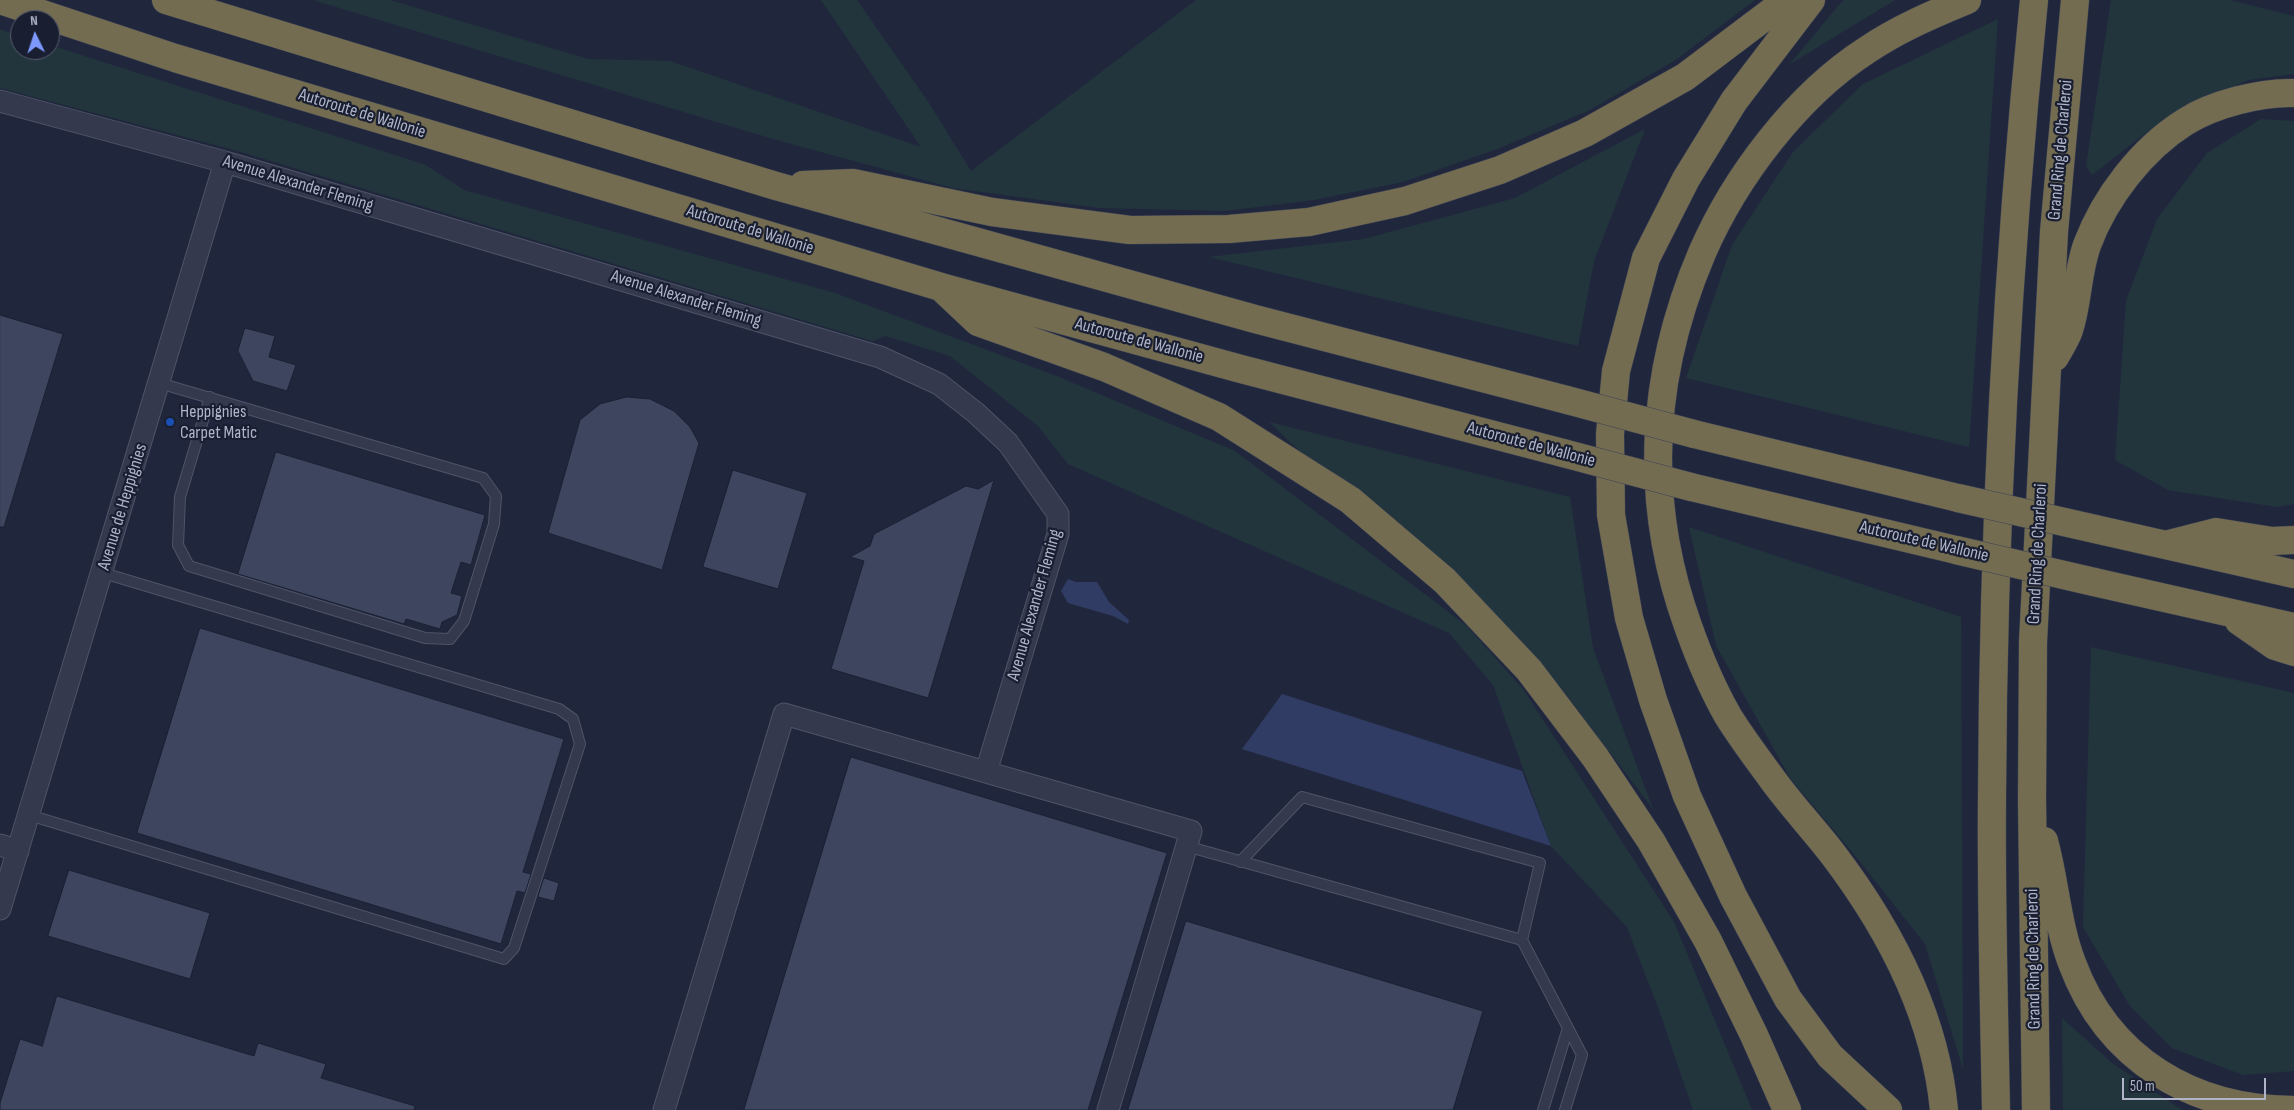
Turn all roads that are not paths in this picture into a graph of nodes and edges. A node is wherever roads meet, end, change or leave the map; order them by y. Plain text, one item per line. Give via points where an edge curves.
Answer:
1 (0, 0) edge
2 (166, 0) edge
3 (1787, 0) edge
4 (1811, 0) edge
5 (1967, 0) edge
6 (2034, 0) edge
7 (2075, 0) edge
8 (2294, 93) edge
9 (0, 101) edge
10 (225, 162) junction
11 (776, 186) junction
12 (941, 287) junction
13 (2049, 370) junction
14 (159, 383) junction
15 (210, 397) junction
16 (2294, 540) edge
17 (2163, 546) junction
18 (103, 573) junction
19 (2294, 574) edge
20 (2227, 613) junction
21 (2294, 627) edge
22 (2294, 652) edge
23 (986, 772) junction
24 (2032, 800) junction
25 (29, 815) junction
26 (1186, 846) junction
27 (9, 848) edge
28 (1240, 862) junction
29 (0, 909) edge
30 (1522, 940) junction
31 (1568, 1028) junction
32 (664, 1110) edge
33 (1108, 1110) edge
34 (1543, 1110) edge
35 (1565, 1110) edge
36 (1787, 1110) edge
37 (1888, 1110) edge
38 (1944, 1110) edge
39 (1996, 1110) edge
40 (2036, 1110) edge
41 (2294, 1110) edge

1 - 12 highway, Autoroute de Wallonie via 175,58
2 - 11 highway
3 - 11 highway via 1685,77 1585,134 1500,170 1414,198 1309,222 1130,230 992,212 853,183
4 - 37 highway via 1734,101 1686,180 1646,258 1616,371 1610,434 1610,515 1629,618 1653,700 1688,796 1733,896 1788,999 1830,1056
5 - 38 highway via 1928,16 1866,50 1823,84 1782,127 1747,171 1714,227 1691,280 1663,383 1657,442 1660,517 1675,591 1699,658 1728,716 1771,779 1832,854 1877,917 1907,972 1931,1036
6 - 39 highway via 2004,393 1994,641 1992,798
7 - 13 highway, Grand Ring de Charleroi via 2054,232
8 - 13 highway via 2277,92 2214,108 2186,121 2140,160 2097,222 2079,270 2069,330
9 - 10 street, Avenue Alexander Fleming
10 - 14 street, Avenue de Heppignies
10 - 23 street, Avenue Alexander Fleming via 880,357 940,384 1008,443 1058,514 1058,534
11 - 17 highway, bridge via 1255,319 1694,434
12 - 20 highway, Autoroute de Wallonie, bridge via 1692,487
12 - 36 highway via 978,322 1104,366 1219,417 1350,500 1445,581 1529,670 1595,757 1651,841 1708,940
13 - 24 highway, Grand Ring de Charleroi via 2033,642
14 - 15 lane
14 - 18 street, Avenue de Heppignies
15 - 15 lane via 483,478 496,496 494,524 464,621 450,639 425,638 189,566 178,545 180,497
16 - 17 highway via 2272,541 2216,532
17 - 19 highway
18 - 25 street, Avenue de Heppignies
18 - 25 lane via 559,709 573,719 580,744 514,948 504,959
20 - 21 highway, Autoroute de Wallonie
20 - 22 highway via 2276,646
23 - 26 street via 1190,831
23 - 32 street via 784,714
24 - 40 highway, Grand Ring de Charleroi
24 - 41 highway via 2072,963 2096,1012 2114,1036 2152,1070 2198,1094 2246,1108
25 - 27 street, Avenue de Heppignies
26 - 28 lane
26 - 33 street
27 - 29 street, Avenue de Heppignies
28 - 30 lane
28 - 30 lane via 1302,798 1530,860 1540,863
30 - 31 lane
31 - 34 lane
31 - 35 lane via 1582,1054

